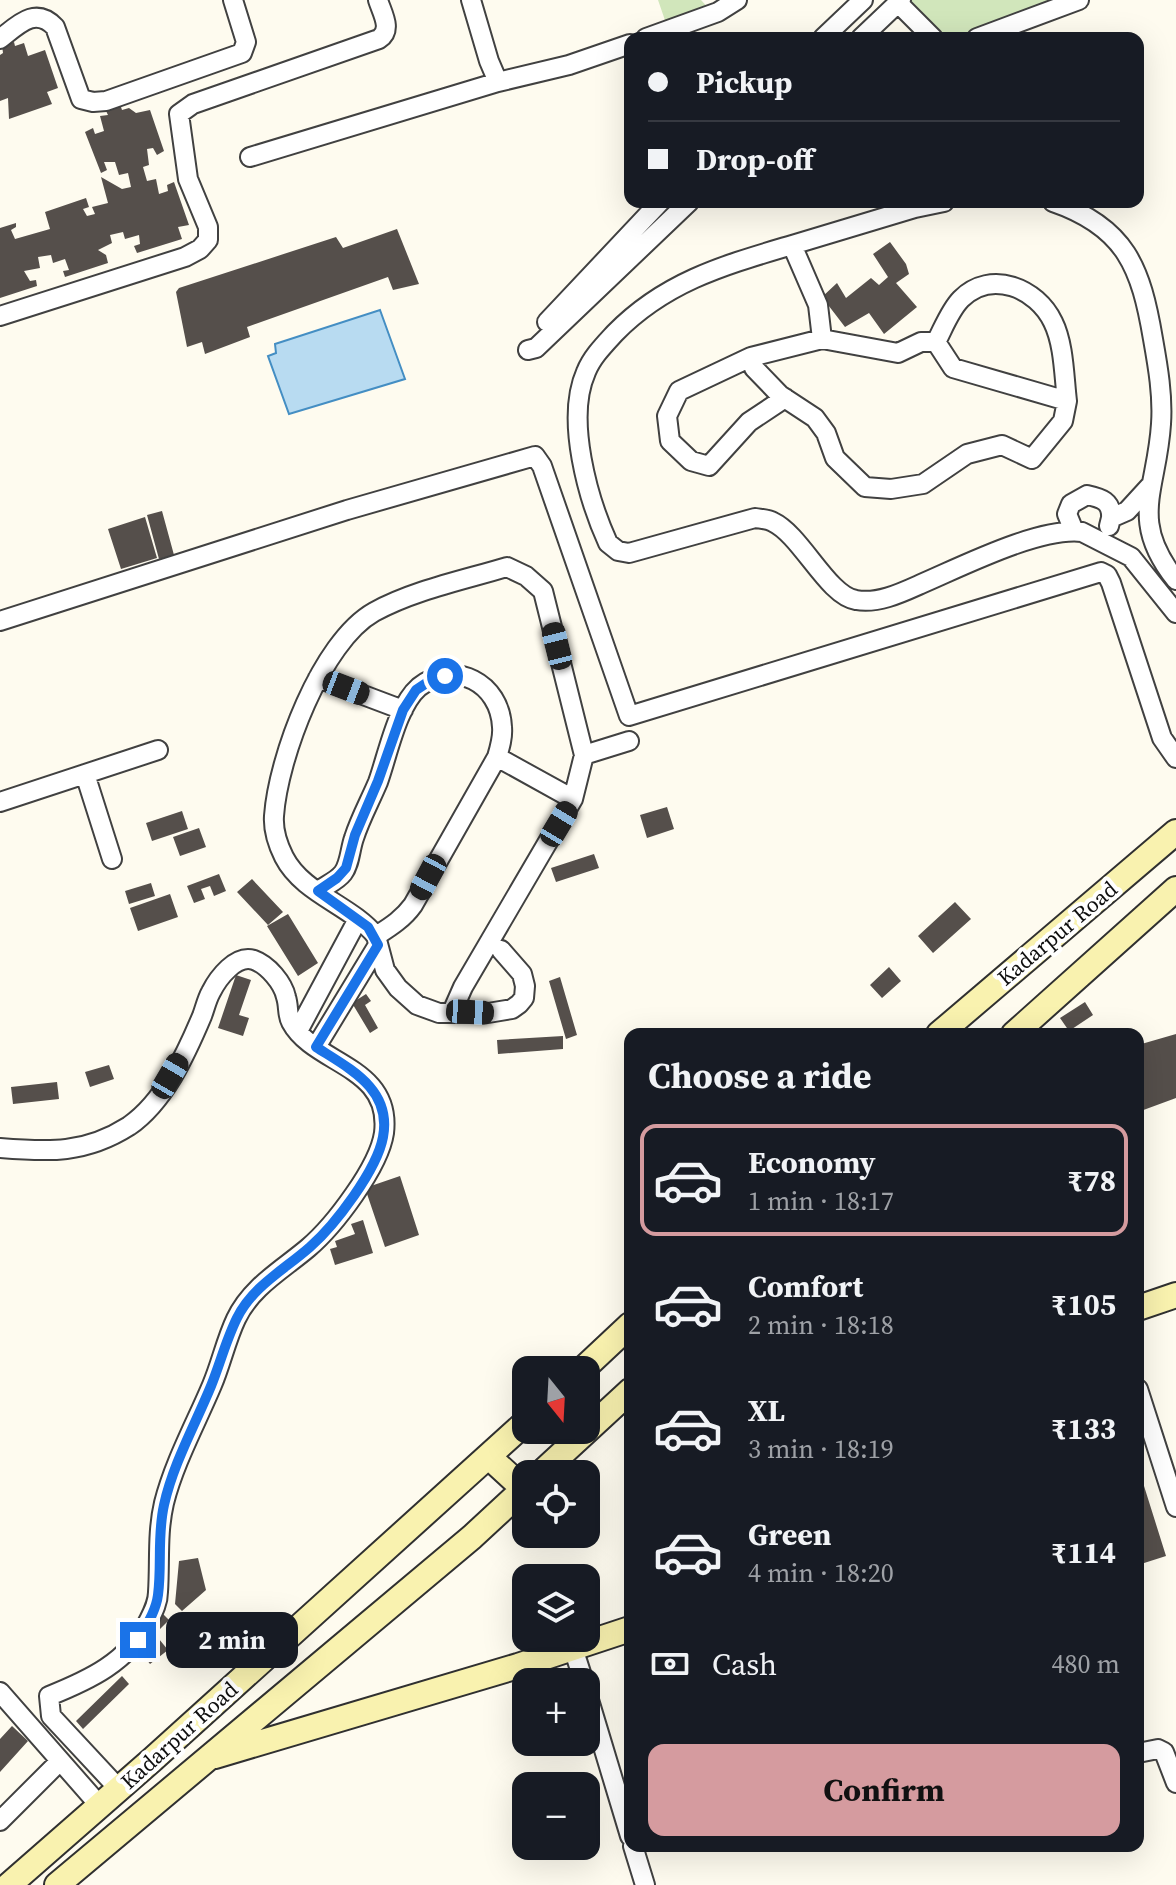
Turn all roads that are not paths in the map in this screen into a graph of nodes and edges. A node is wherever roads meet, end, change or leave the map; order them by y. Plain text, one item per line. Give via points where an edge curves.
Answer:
1 (233, 0) edge
2 (378, 0) edge
3 (471, 0) edge
4 (737, 0) edge
5 (863, 0) edge
6 (1079, 0) edge
7 (899, 1) edge
8 (712, 6) edge
9 (658, 32) edge
10 (829, 32) edge
11 (867, 32) edge
12 (927, 32) edge
13 (993, 32) edge
14 (0, 39) edge
15 (246, 42) junction
16 (624, 46) edge
17 (258, 80) junction
18 (498, 82) junction
19 (250, 157) dead end
20 (654, 208) edge
21 (683, 208) edge
22 (915, 208) edge
23 (1071, 208) edge
24 (792, 245) junction
25 (0, 316) edge
26 (822, 339) junction
27 (936, 342) junction
28 (751, 357) junction
29 (785, 398) junction
30 (1067, 401) junction
31 (1151, 485) junction
32 (1111, 518) junction
33 (1082, 532) junction
34 (1176, 580) edge
35 (1176, 613) edge
36 (0, 621) edge
37 (318, 678) junction
38 (403, 710) junction
39 (629, 741) dead end
40 (158, 750) dead end
41 (584, 755) junction
42 (1175, 755) edge
43 (497, 757) junction
44 (85, 774) junction
45 (573, 799) junction
46 (0, 802) edge
47 (1176, 832) edge
48 (112, 859) dead end
49 (1176, 889) edge
50 (318, 891) junction
51 (358, 919) junction
52 (377, 941) junction
53 (501, 950) dead end
54 (452, 1012) junction
55 (946, 1028) edge
56 (1021, 1028) edge
57 (298, 1031) junction
58 (316, 1047) junction
59 (0, 1148) edge
60 (1176, 1295) edge
61 (1144, 1306) edge
62 (624, 1331) edge
63 (597, 1356) edge
64 (624, 1397) edge
65 (1144, 1406) edge
66 (512, 1435) edge
67 (489, 1457) junction
68 (555, 1460) edge
69 (512, 1472) edge
70 (1172, 1484) edge
71 (512, 1500) edge
72 (1176, 1507) edge
73 (624, 1631) edge
74 (600, 1639) edge
75 (560, 1652) edge
76 (0, 1692) edge
77 (600, 1736) edge
78 (1144, 1752) edge
79 (205, 1759) junction
80 (63, 1764) junction
81 (1176, 1783) edge
82 (119, 1789) junction
83 (100, 1806) junction
84 (624, 1816) edge
85 (0, 1821) edge
86 (635, 1852) edge
87 (9, 1885) edge
88 (57, 1885) edge
89 (645, 1885) edge

1 - 15 street
2 - 17 street via 384,36
3 - 18 street
4 - 8 street
5 - 10 street
6 - 13 street
7 - 11 street
7 - 12 street
8 - 9 street
14 - 15 street via 26,20 47,18 55,27 75,89 81,99 93,102 236,55
15 - 17 street
16 - 18 street
17 - 25 street via 179,114 188,179 208,227 208,240 200,249
18 - 19 street
20 - 21 street via 528,341 528,350
22 - 24 street
23 - 31 street via 1110,232 1130,257 1146,297 1161,424
24 - 26 street via 818,305
24 - 33 street via 729,264 654,299 600,349 585,372 579,403 582,461 608,543 629,553 755,518 771,520 840,591 853,600 871,601 1039,537
26 - 27 street via 898,353 921,342
26 - 28 street
27 - 30 street via 953,368
27 - 30 street via 961,299 1002,283 1020,287 1040,302 1054,323
28 - 29 street via 754,368
28 - 29 street via 679,391 667,416 670,441 691,461 709,466 749,422
29 - 30 street via 815,418 835,458 865,487 891,489 923,484 967,454 1002,445 1032,459 1063,421
31 - 32 street via 1127,511
31 - 34 street via 1150,533
32 - 33 street via 1101,533
32 - 33 street via 1103,499 1087,495 1071,504 1067,514
33 - 35 street via 1131,557
36 - 42 street via 535,456 629,716 1101,572 1111,583 1162,738
37 - 38 street
37 - 41 street via 343,641 373,613 507,567 543,591
37 - 50 street via 295,732 274,816 277,841 290,868
38 - 43 street via 416,690 431,680 456,674 480,681 501,715
38 - 50 street via 346,868
39 - 41 street
40 - 44 street
41 - 45 street
43 - 45 street
43 - 52 street via 413,905
44 - 46 street
44 - 48 street
45 - 54 street
47 - 55 street, Kadarpur Road
49 - 56 street, Kadarpur Road
50 - 51 street
51 - 52 street
51 - 57 street
52 - 54 street via 385,970 398,988 427,1010
52 - 58 street
53 - 54 street via 522,974 524,998 512,1009
57 - 58 street
57 - 59 street via 273,975 253,960 236,962 210,992 185,1051 155,1101 131,1124 97,1141 50,1152
58 - 82 street via 371,1086 384,1123 379,1152 326,1231 255,1291 236,1319 164,1502 158,1595 138,1640 104,1670 49,1696 51,1716
60 - 61 street
62 - 63 street
64 - 68 street, Kadarpur Road
65 - 70 street
66 - 67 street, Kadarpur Road
67 - 69 street
67 - 82 street, Kadarpur Road
70 - 72 street
71 - 79 street, Kadarpur Road
73 - 74 street
75 - 79 street
76 - 80 street
77 - 84 street
78 - 81 street via 1164,1752
79 - 88 street, Kadarpur Road
80 - 83 street
80 - 85 street
82 - 83 street, Kadarpur Road
83 - 87 street, Kadarpur Road
86 - 89 street

